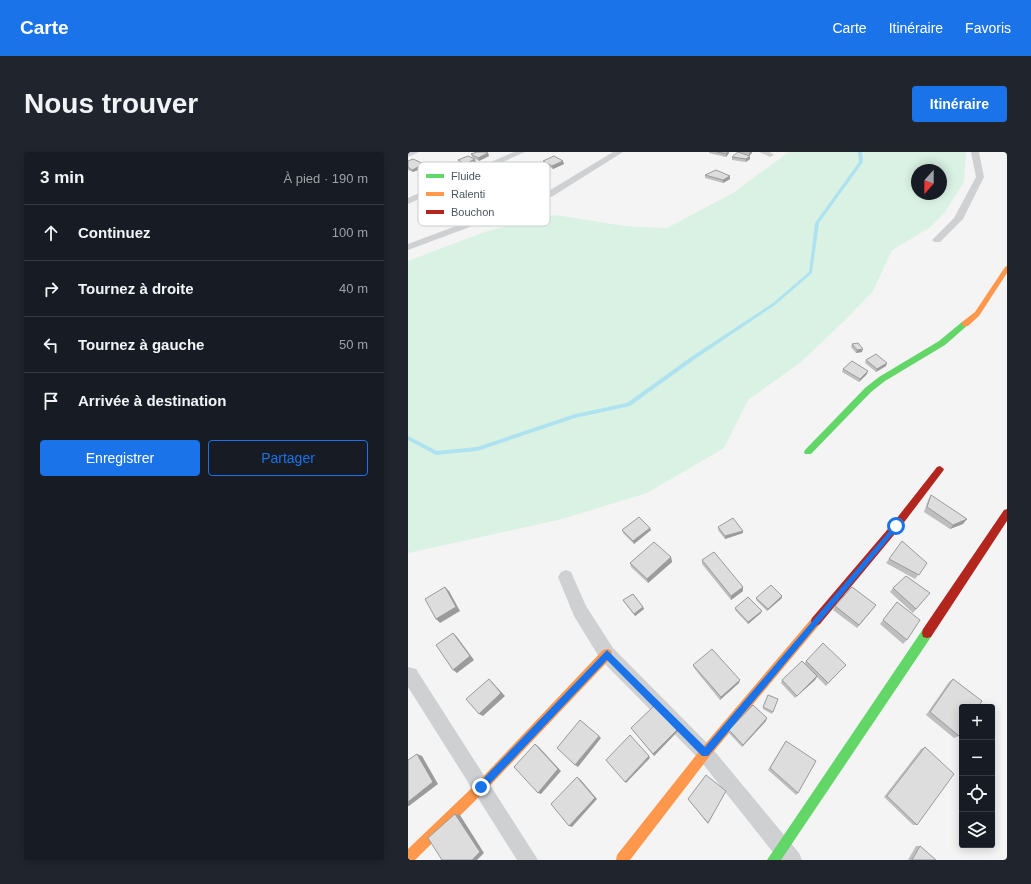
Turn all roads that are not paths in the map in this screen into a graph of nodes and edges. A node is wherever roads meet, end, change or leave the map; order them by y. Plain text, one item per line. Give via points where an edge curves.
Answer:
1 (415, 152) edge
2 (521, 152) edge
3 (619, 152) edge
4 (975, 152) edge
5 (408, 155) edge
6 (498, 162) edge
7 (550, 194) edge
8 (418, 197) edge
9 (408, 201) edge
10 (464, 226) edge
11 (937, 240) dead end
12 (408, 247) edge
13 (1007, 268) edge
14 (808, 452) dead end
15 (940, 469) dead end
16 (1007, 513) edge
17 (566, 578) dead end
18 (607, 654) junction
19 (410, 675) dead end
20 (705, 753) junction
21 (481, 787) junction
22 (782, 856) edge
23 (408, 858) edge
24 (528, 860) edge
25 (622, 860) edge

1 - 5 street
2 - 6 street
3 - 7 street
4 - 11 street via 980,177 958,220
8 - 9 street
10 - 12 street
13 - 14 street via 977,314 942,343 873,386
15 - 20 street via 896,526
16 - 22 street
17 - 18 street via 580,612
18 - 20 street
18 - 21 street
19 - 21 street
20 - 22 street
20 - 25 street
21 - 23 street
21 - 24 street

